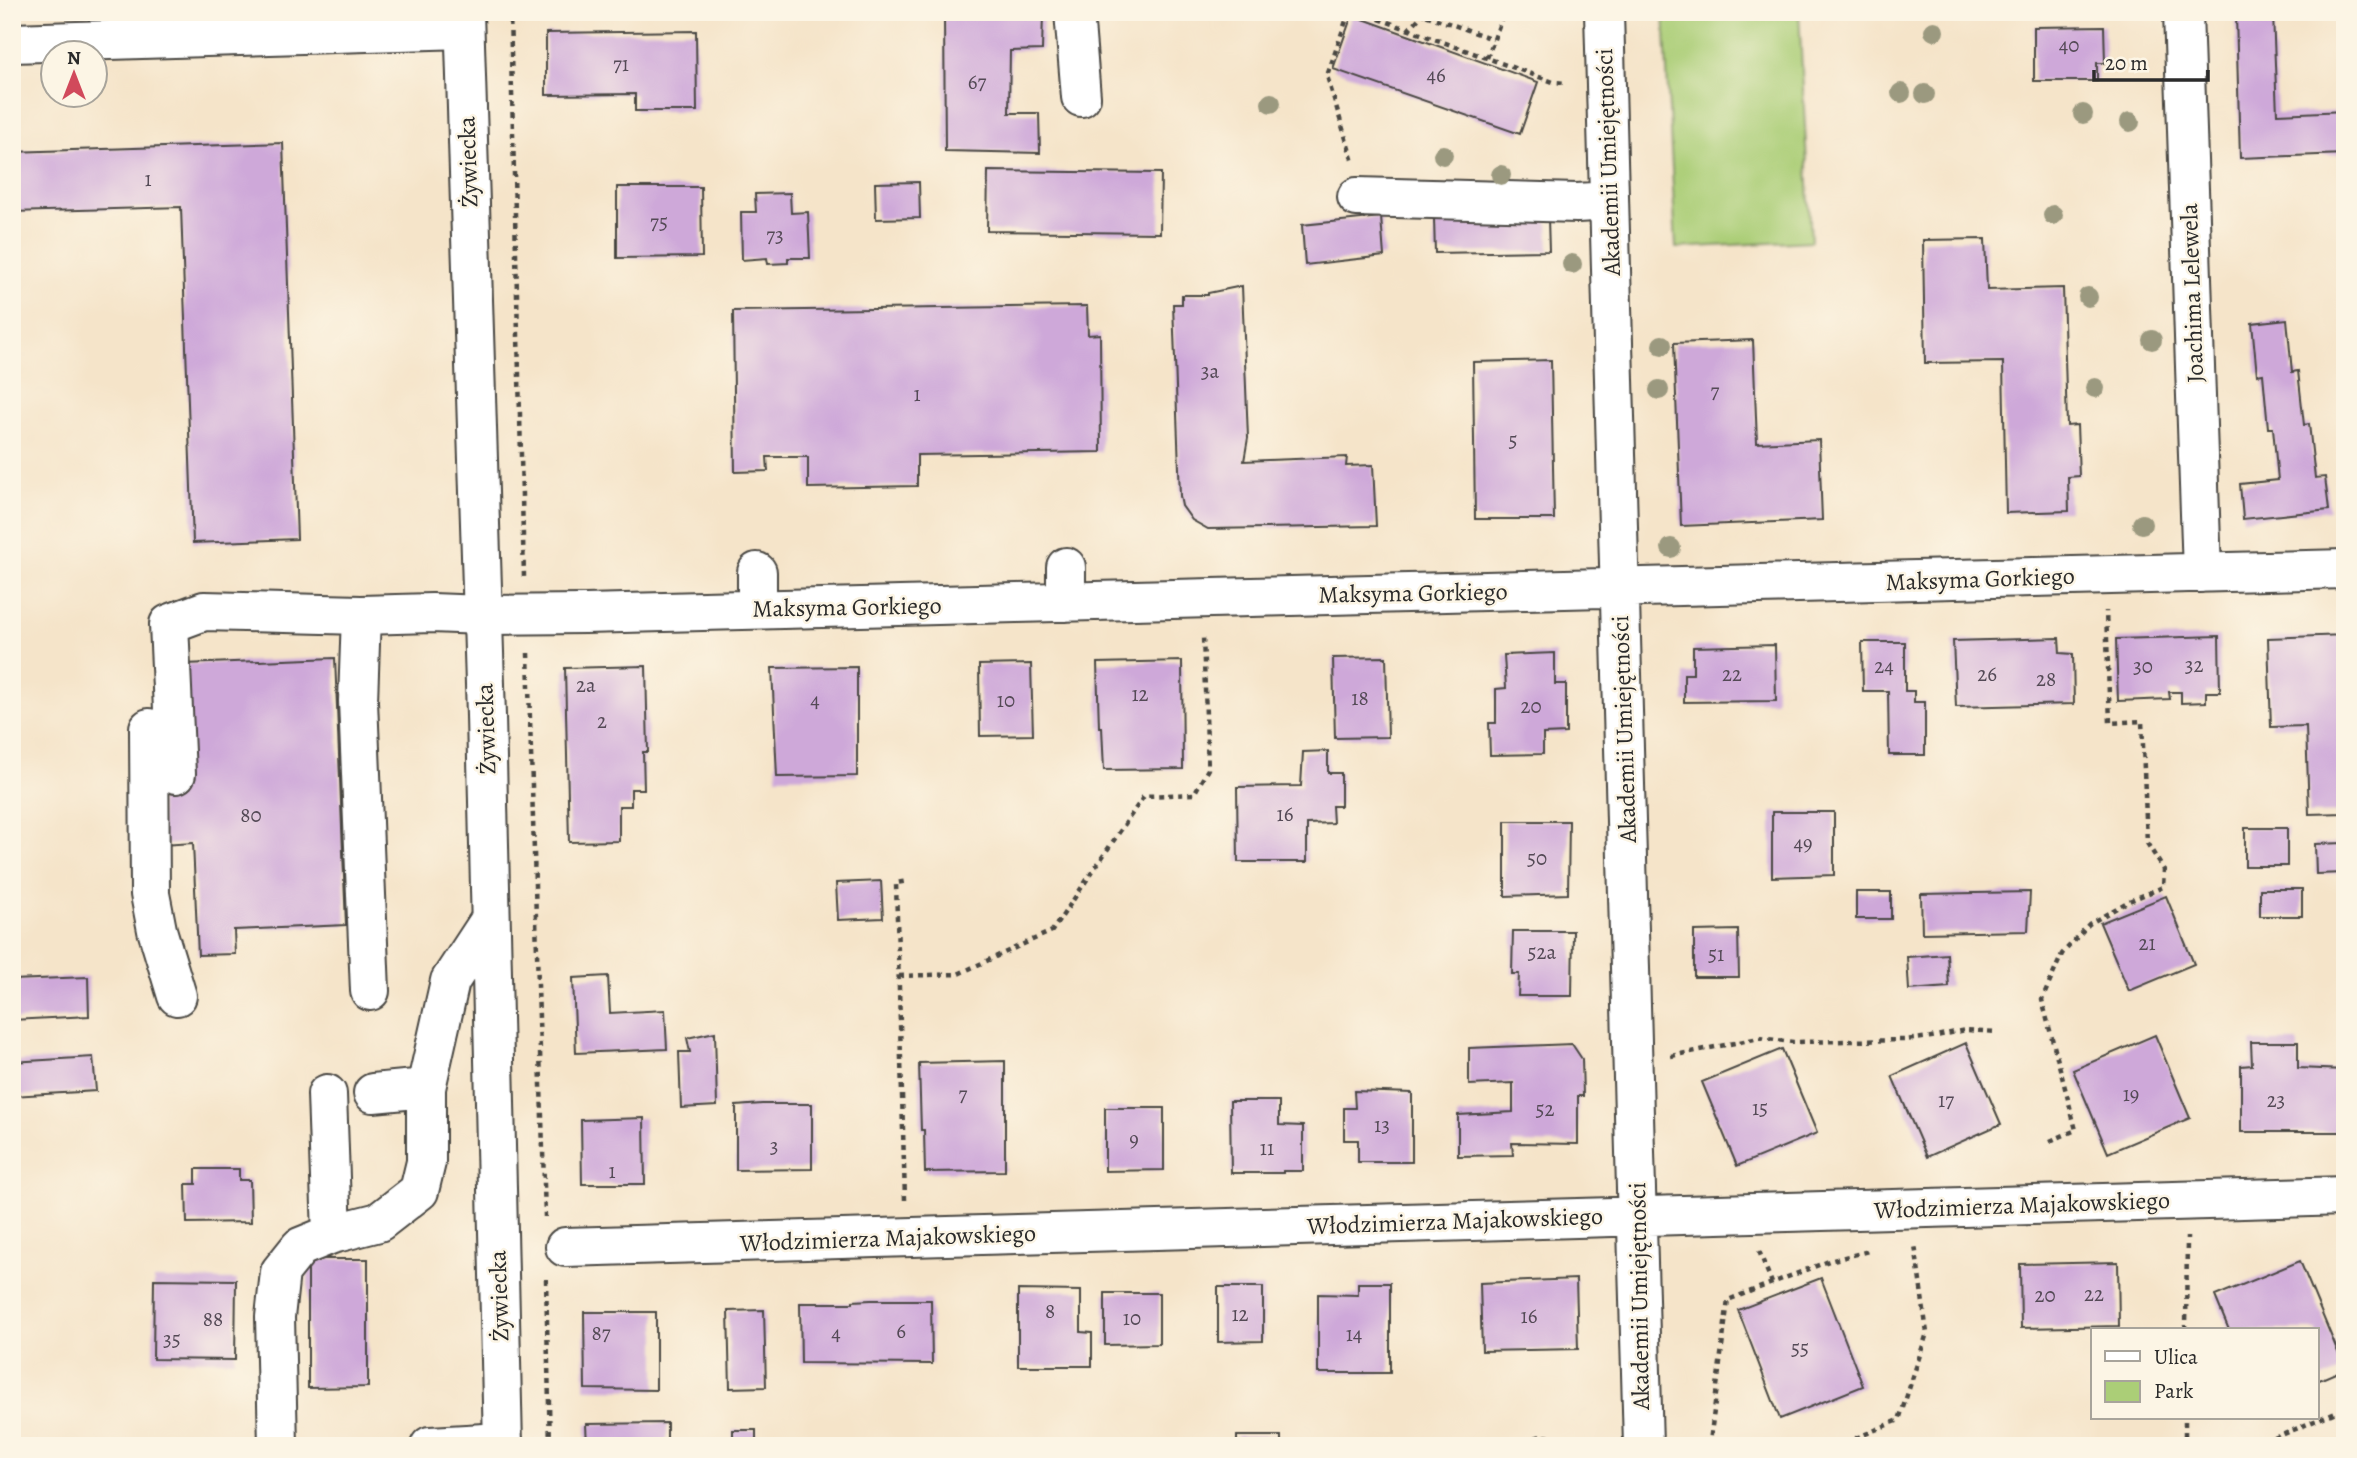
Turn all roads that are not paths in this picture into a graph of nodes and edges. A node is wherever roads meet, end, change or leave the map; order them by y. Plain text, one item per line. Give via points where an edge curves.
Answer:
1 (1074, 12) edge
2 (1604, 12) edge
3 (2183, 12) edge
4 (464, 20) edge
5 (135, 26) edge
6 (12, 43) edge
7 (1082, 97) dead end
8 (1357, 197) road end
9 (1609, 201) junction
10 (2345, 569) edge
11 (2202, 573) junction
12 (1620, 589) junction
13 (361, 615) junction
14 (482, 615) junction
15 (170, 624) junction
16 (176, 774) dead end
17 (490, 920) junction
18 (370, 991) dead end
19 (177, 996) dead end
20 (426, 1088) junction
21 (373, 1093) dead end
22 (327, 1094) dead end
23 (2345, 1196) edge
24 (1637, 1216) junction
25 (331, 1234) junction
26 (552, 1247) road end
27 (503, 1444) edge
28 (278, 1446) edge
29 (430, 1446) edge
30 (1643, 1446) edge

1 - 7 street
2 - 9 street, Akademii Umiejętności
3 - 11 street, Joachima Lelewela
4 - 5 street
4 - 14 street, Żywiecka
5 - 6 street
8 - 9 street
9 - 12 street, Akademii Umiejętności
10 - 11 street, Maksyma Gorkiego
11 - 12 street, Maksyma Gorkiego
12 - 14 street, Maksyma Gorkiego via 1066,584 757,591
12 - 24 street, Akademii Umiejętności
13 - 14 street, Maksyma Gorkiego
13 - 15 street, Maksyma Gorkiego via 204,611
13 - 18 street via 358,701
14 - 17 street, Żywiecka
15 - 16 street
15 - 19 street via 149,633 150,894
17 - 20 street via 450,981
17 - 27 street, Żywiecka
20 - 21 street
20 - 25 street via 426,1162 419,1191 379,1222
22 - 25 street
23 - 24 street, Włodzimierza Majakowskiego
24 - 26 street, Włodzimierza Majakowskiego
24 - 30 street, Akademii Umiejętności
25 - 28 street via 300,1247 280,1272 275,1317
27 - 29 street

